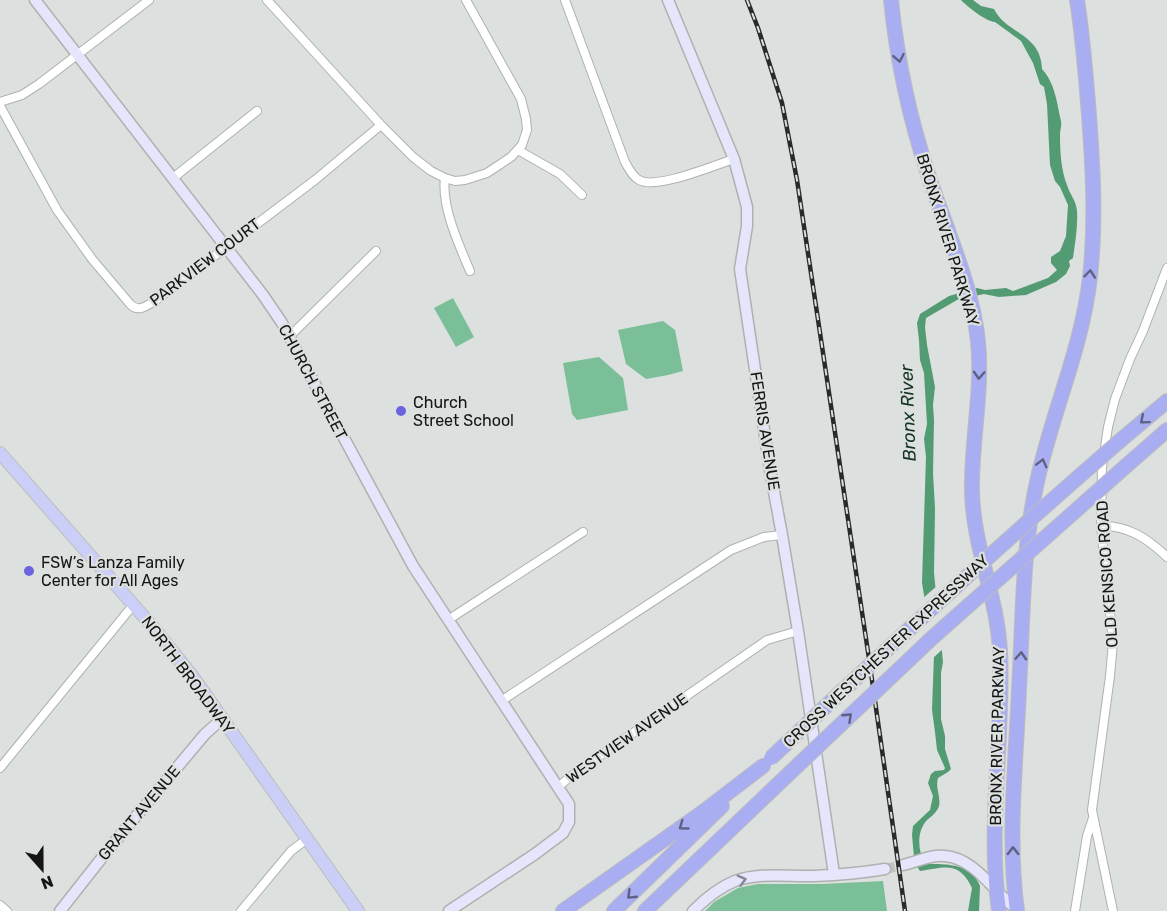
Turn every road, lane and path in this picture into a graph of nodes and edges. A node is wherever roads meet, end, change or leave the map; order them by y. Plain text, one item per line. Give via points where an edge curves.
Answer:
1 (35, 0) edge
2 (148, 0) edge
3 (267, 0) edge
4 (466, 0) edge
5 (565, 0) edge
6 (668, 0) edge
7 (891, 0) edge
8 (1077, 0) edge
9 (77, 54) junction
10 (0, 104) edge
11 (257, 111) dead end
12 (381, 125) junction
13 (518, 150) junction
14 (734, 159) junction
15 (173, 178) junction
16 (445, 178) junction
17 (582, 195) dead end
18 (226, 246) junction
19 (376, 251) dead end
20 (1167, 268) edge
21 (470, 271) dead end
22 (289, 337) junction
23 (1167, 401) edge
24 (1167, 430) edge
25 (0, 453) edge
26 (1101, 526) junction
27 (583, 532) dead end
28 (782, 535) junction
29 (1167, 557) edge
30 (134, 604) junction
31 (448, 620) junction
32 (798, 631) junction
33 (501, 701) junction
34 (222, 719) junction
35 (767, 762) junction
36 (0, 768) edge
37 (558, 787) junction
38 (1093, 818) junction
39 (307, 838) junction
40 (907, 864) tunnel mouth
41 (885, 869) tunnel mouth
42 (834, 874) junction
43 (997, 891) junction
44 (0, 905) edge
45 (1017, 910) edge
46 (7, 911) edge
47 (60, 911) edge
48 (240, 911) edge
49 (358, 911) edge
50 (449, 911) edge
51 (563, 911) edge
52 (614, 911) edge
53 (645, 911) edge
54 (693, 911) edge
55 (999, 911) edge
56 (1075, 911) edge
57 (1113, 911) edge

1 - 9 street, CHURCH STREET
2 - 9 street
3 - 12 street
4 - 13 street via 520,99 527,130
5 - 14 street via 625,162 634,176 650,184
6 - 14 street, FERRIS AVENUE
7 -> 43 highway, BRONX RIVER PARKWAY via 916,134 963,276 978,339 973,516 1000,653 995,802
45 -> 8 highway, BRONX RIVER PARKWAY via 1013,819 1028,537 1039,472 1083,323 1093,249 1093,174
9 - 10 street via 39,84
9 - 15 street, CHURCH STREET
10 - 18 street, PARKVIEW COURT via 57,210 134,308 141,309 155,301
11 - 15 street
12 - 16 street via 413,157
12 - 18 street, PARKVIEW COURT
13 - 16 street via 487,173 465,180
13 - 17 street via 560,174
14 - 28 street, FERRIS AVENUE via 747,215 740,269
15 - 18 street, CHURCH STREET
16 - 21 street via 446,204
18 - 22 street, CHURCH STREET
19 - 22 street
20 - 26 street, OLD KENSICO ROAD via 1115,399 1102,467
22 - 31 street, CHURCH STREET via 401,547
23 -> 35 highway, CROSS WESTCHESTER EXPRESSWAY, bridge via 984,560
53 -> 24 highway, CROSS WESTCHESTER EXPRESSWAY, bridge via 940,631
25 - 30 main road, NORTH BROADWAY
26 - 29 street via 1138,534
26 - 38 street, OLD KENSICO ROAD via 1113,642
27 - 31 street
28 - 32 street, FERRIS AVENUE
28 - 33 street via 764,537 731,550
30 - 34 main road, NORTH BROADWAY
30 - 36 street
31 - 33 street, CHURCH STREET
32 - 37 street, WESTVIEW AVENUE via 767,640
32 - 42 street, FERRIS AVENUE
33 - 37 street, CHURCH STREET
34 - 39 main road, NORTH BROADWAY
34 - 47 street, GRANT AVENUE via 205,734
35 -> 51 highway
35 -> 52 highway, CROSS WESTCHESTER EXPRESSWAY
37 - 50 street, WESTVIEW AVENUE via 570,809 563,833
38 - 56 street, OLD KENSICO ROAD
38 - 57 street, OLD KENSICO ROAD
39 - 48 street
39 - 49 main road, NORTH BROADWAY
40 - 43 street via 946,856 957,859 984,876
41 - 42 street
54 -> 42 street via 741,879
43 - 45 street
43 - 55 highway, BRONX RIVER PARKWAY
44 - 46 street

